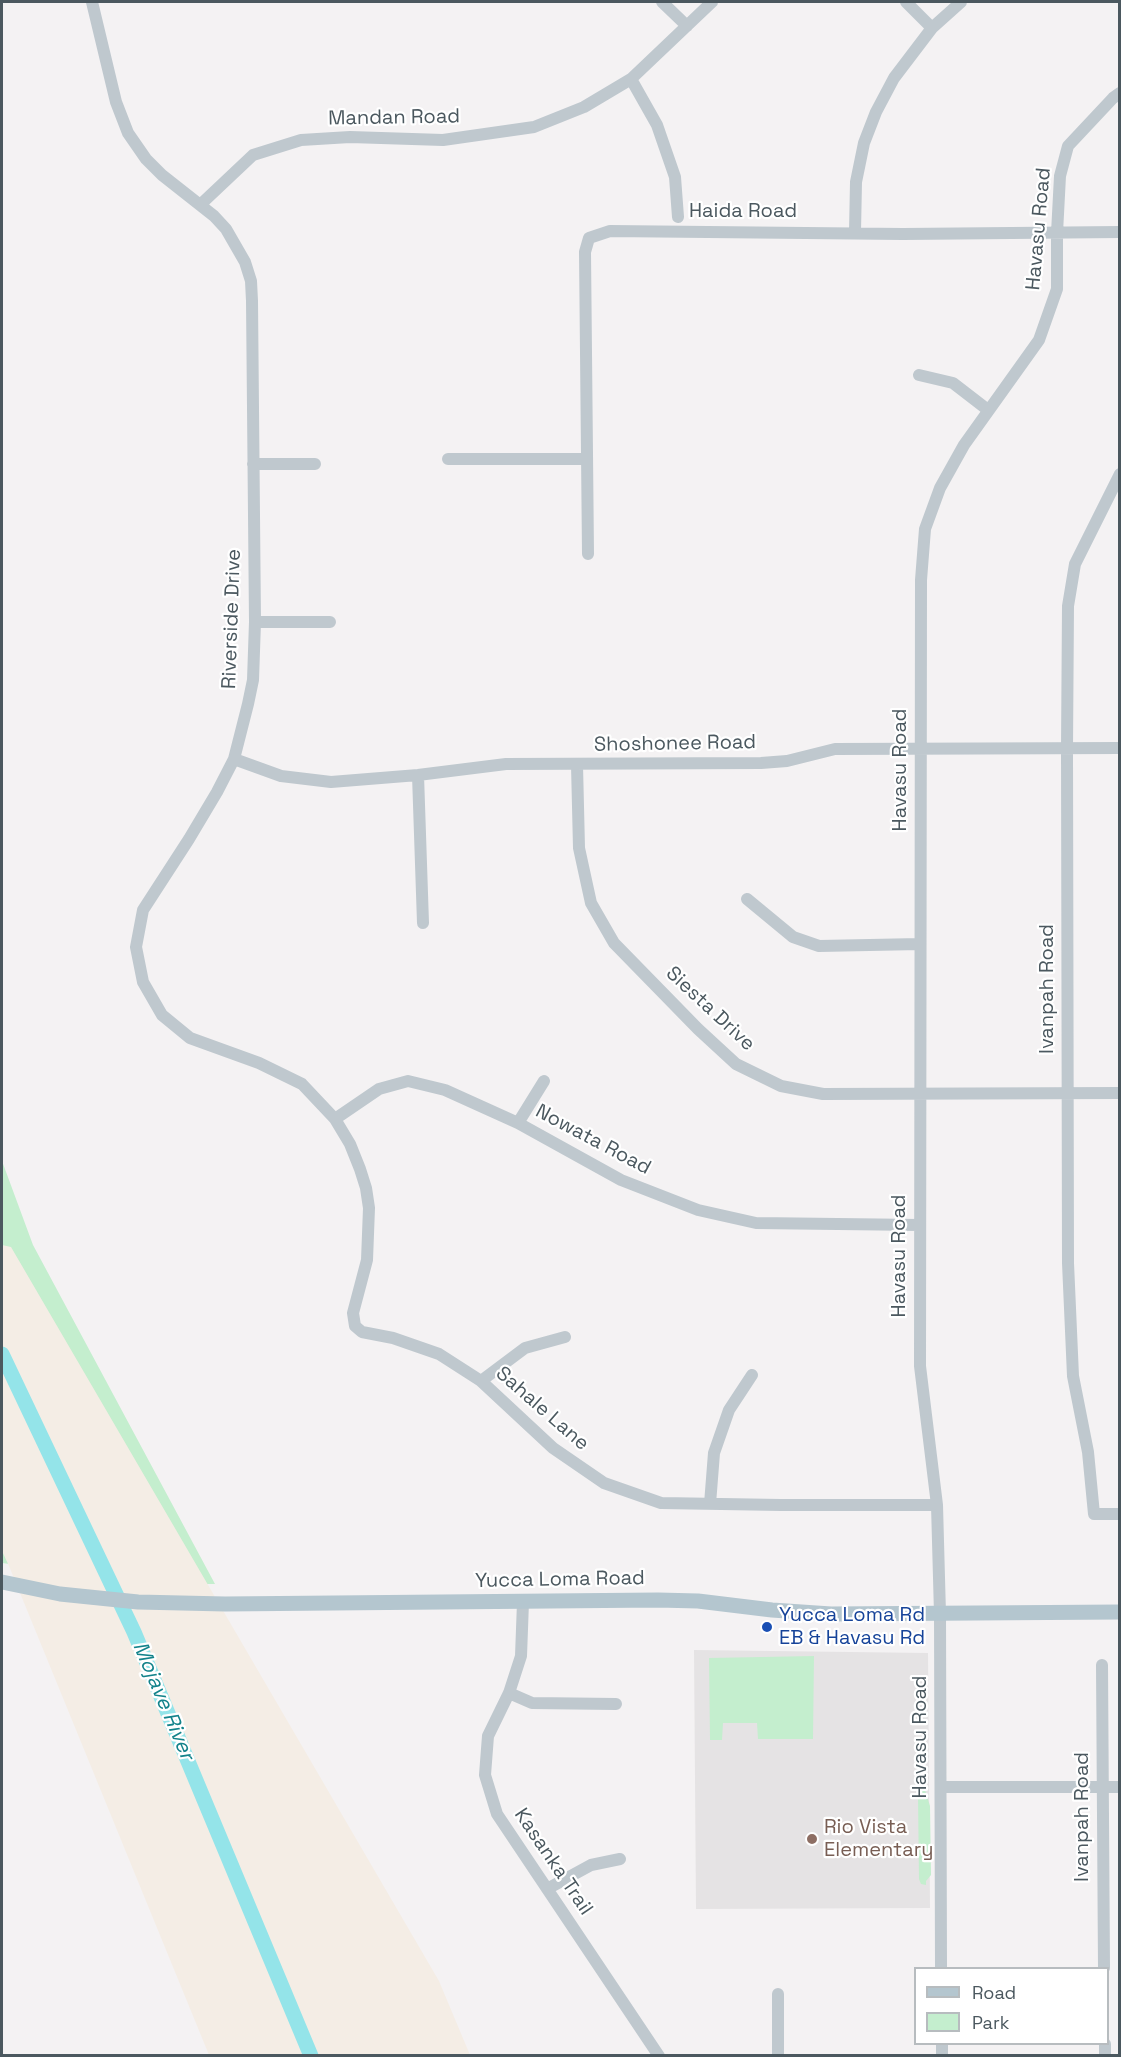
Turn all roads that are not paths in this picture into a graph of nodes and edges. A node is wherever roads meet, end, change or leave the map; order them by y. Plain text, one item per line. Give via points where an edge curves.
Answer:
1 (92, 2) edge
2 (662, 2) edge
3 (712, 2) edge
4 (906, 2) edge
5 (961, 2) edge
6 (687, 26) junction
7 (932, 28) junction
8 (631, 79) junction
9 (1119, 93) edge
10 (200, 205) junction
11 (678, 217) dead end
12 (855, 232) junction
13 (1119, 232) edge
14 (1057, 233) junction
15 (919, 375) dead end
16 (988, 410) junction
17 (448, 459) dead end
18 (587, 459) junction
19 (253, 464) junction
20 (315, 464) dead end
21 (1119, 474) edge
22 (588, 554) dead end
23 (255, 622) junction
24 (330, 622) dead end
25 (921, 747) junction
26 (1067, 748) junction
27 (1119, 748) edge
28 (234, 759) junction
29 (577, 765) junction
30 (418, 775) junction
31 (747, 899) dead end
32 (423, 923) dead end
33 (920, 944) junction
34 (544, 1081) dead end
35 (1068, 1093) junction
36 (1119, 1093) edge
37 (921, 1094) junction
38 (335, 1119) junction
39 (518, 1122) junction
40 (919, 1225) junction
41 (355, 1326) joint
42 (565, 1337) dead end
43 (752, 1375) dead end
44 (481, 1381) junction
45 (710, 1504) junction
46 (937, 1505) junction
47 (1119, 1514) edge
48 (2, 1582) edge
49 (523, 1602) junction
50 (1119, 1612) edge
51 (940, 1614) junction
52 (1102, 1665) dead end
53 (509, 1693) junction
54 (616, 1704) dead end
55 (941, 1787) junction
56 (1102, 1787) junction
57 (1119, 1787) edge
58 (620, 1859) dead end
59 (547, 1889) junction
60 (941, 1967) edge
61 (1104, 1967) edge
62 (778, 1994) dead end
63 (659, 2055) edge
64 (778, 2055) edge

1 - 10 street, Riverside Drive via 113,91 128,133 162,175
2 - 6 street
3 - 6 street, Mandan Road
4 - 7 street
5 - 7 street
6 - 8 street, Mandan Road
7 - 12 street via 894,78 864,143 856,182
8 - 10 street, Mandan Road via 584,107 534,128 443,140 301,140 253,155
8 - 11 street via 657,125 675,177
9 - 14 street, Havasu Road via 1068,146 1060,176
10 - 19 street, Riverside Drive via 236,243 251,281
12 - 14 street, Haida Road
12 - 18 street, Haida Road via 610,231 589,238 585,252
13 - 14 street, Haida Road
14 - 16 street, Havasu Road via 1057,289 1039,340
15 - 16 street via 953,383
16 - 25 street, Havasu Road via 940,488 925,529 921,580
17 - 18 street
18 - 22 street, Haida Road
19 - 20 street
19 - 23 street, Riverside Drive
21 - 26 street, Ivanpah Road via 1075,564 1068,606
23 - 24 street
23 - 28 street, Riverside Drive via 253,680
25 - 26 street, Shoshonee Road
25 - 29 street, Shoshonee Road via 836,749 761,763
25 - 33 street, Havasu Road
26 - 27 street, Shoshonee Road
26 - 35 street, Ivanpah Road
28 - 30 street, Shoshonee Road via 281,776 331,782
28 - 38 street, Riverside Drive via 143,910 136,948 143,982 162,1015 190,1038 259,1063 302,1084
29 - 30 street, Shoshonee Road via 506,764
29 - 37 street, Siesta Drive via 579,848 591,903 614,943 698,1029 736,1064 781,1086 823,1094
30 - 32 street
31 - 33 street via 793,937 819,945
33 - 37 street, Havasu Road
34 - 39 street
35 - 36 street, Siesta Drive
35 - 37 street, Siesta Drive
35 - 47 street, Ivanpah Road via 1068,1263 1073,1376 1088,1452 1094,1514
37 - 40 street, Havasu Road
38 - 39 street, Nowata Road via 379,1089 408,1081 445,1090
38 - 41 street, Riverside Drive via 360,1169 369,1208 367,1260 353,1313
39 - 40 street, Nowata Road via 621,1180 698,1210 756,1223
40 - 46 street, Havasu Road via 920,1366
41 - 44 street, Sahale Lane via 363,1332 429,1350
42 - 44 street via 525,1348
43 - 45 street via 729,1410 714,1453
44 - 45 street, Sahale Lane via 553,1448 604,1483 661,1503
45 - 46 street, Sahale Lane
46 - 51 street, Havasu Road
48 - 49 main road, Yucca Loma Road via 60,1594 138,1602
49 - 51 main road, Yucca Loma Road via 698,1601 809,1613
49 - 53 street, Kasanka Trail via 521,1656
50 - 51 main road, Yucca Loma Road
51 - 55 street, Havasu Road
52 - 56 street, Ivanpah Road
53 - 54 street via 532,1703
53 - 59 street, Kasanka Trail via 488,1736 486,1775 497,1814
55 - 56 street
55 - 60 street, Havasu Road
56 - 57 street
56 - 61 street, Ivanpah Road
58 - 59 street via 591,1865
59 - 63 street, Kasanka Trail
62 - 64 street

